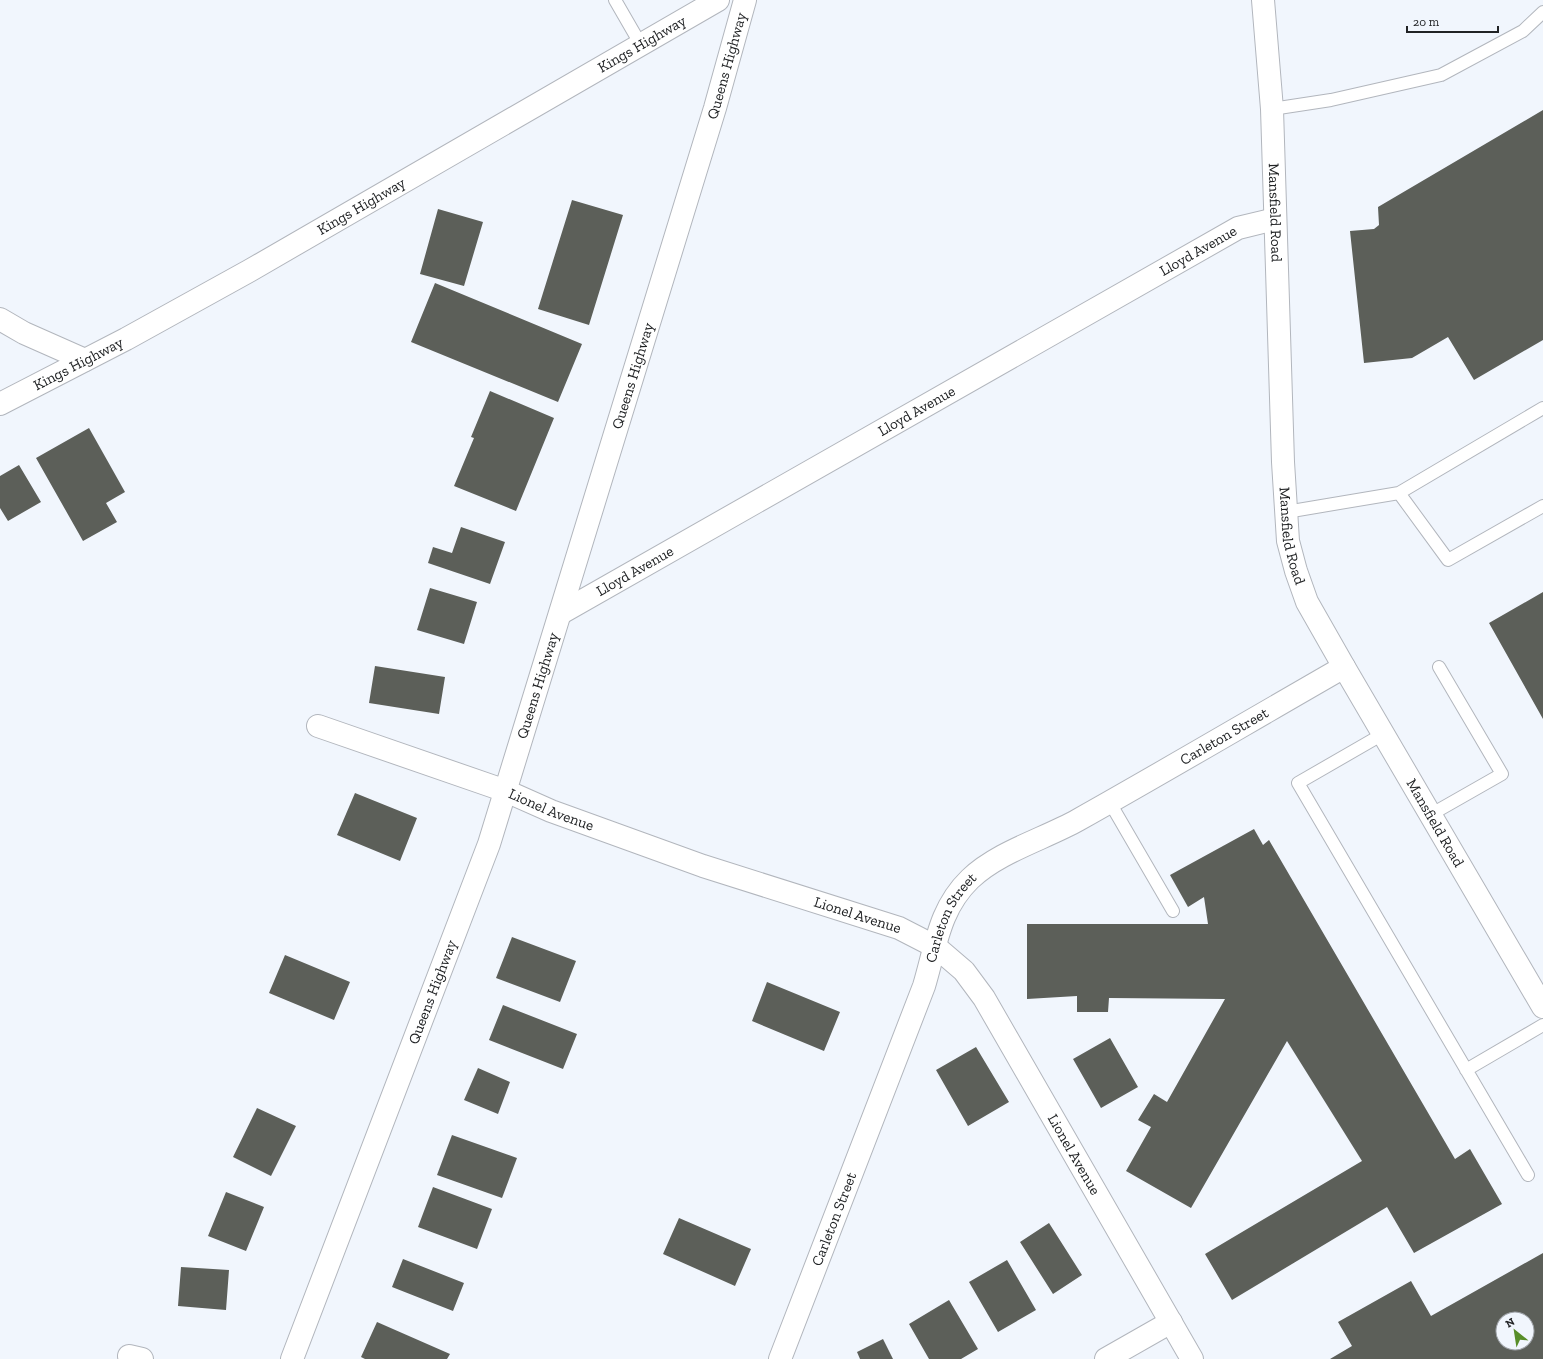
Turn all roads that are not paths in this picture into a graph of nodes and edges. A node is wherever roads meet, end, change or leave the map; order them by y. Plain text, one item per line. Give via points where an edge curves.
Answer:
1 (615, 0) edge
2 (718, 0) edge
3 (745, 0) edge
4 (1263, 0) edge
5 (1543, 12) edge
6 (641, 45) junction
7 (1272, 109) junction
8 (1275, 219) junction
9 (0, 319) edge
10 (85, 360) junction
11 (0, 404) edge
12 (1543, 408) edge
13 (1399, 493) junction
14 (1543, 506) edge
15 (1286, 512) junction
16 (561, 613) junction
17 (1439, 667) dead end
18 (1344, 668) junction
19 (318, 726) dead end
20 (1383, 734) junction
21 (506, 791) junction
22 (1109, 801) junction
23 (1430, 815) junction
24 (1173, 911) dead end
25 (936, 947) junction
26 (1543, 1007) edge
27 (1543, 1025) edge
28 (1466, 1070) junction
29 (1528, 1175) dead end
30 (1172, 1322) junction
31 (292, 1359) edge
32 (780, 1359) edge
33 (1106, 1359) edge
34 (1192, 1359) edge

1 - 6 lane
2 - 6 street, Kings Highway
3 - 16 street, Queens Highway via 715,108
4 - 7 street, Mansfield Road
5 - 7 lane via 1523,31 1441,75 1331,100
6 - 10 street, Kings Highway via 249,271
7 - 8 street, Mansfield Road
8 - 15 street, Mansfield Road
8 - 16 street, Lloyd Avenue via 1238,228
9 - 10 street via 24,333
10 - 11 street, Kings Highway
12 - 13 lane
13 - 14 lane via 1448,560
13 - 15 lane
15 - 18 street, Mansfield Road via 1288,541 1307,602
16 - 21 street, Queens Highway
17 - 23 lane via 1502,774
18 - 20 street, Mansfield Road
18 - 22 street, Carleton Street
19 - 21 street, Lionel Avenue
20 - 23 street, Mansfield Road
20 - 28 lane via 1298,783
21 - 25 street, Lionel Avenue via 552,811 703,866 899,928
21 - 31 street, Queens Highway via 486,852
22 - 24 lane
22 - 25 street, Carleton Street via 1078,820 998,859 970,879 948,906 942,919
23 - 26 street, Mansfield Road
25 - 30 street, Lionel Avenue via 964,971 984,998
25 - 32 street, Carleton Street via 924,986
27 - 28 lane
28 - 29 lane
30 - 33 street
30 - 34 street, Lionel Avenue

